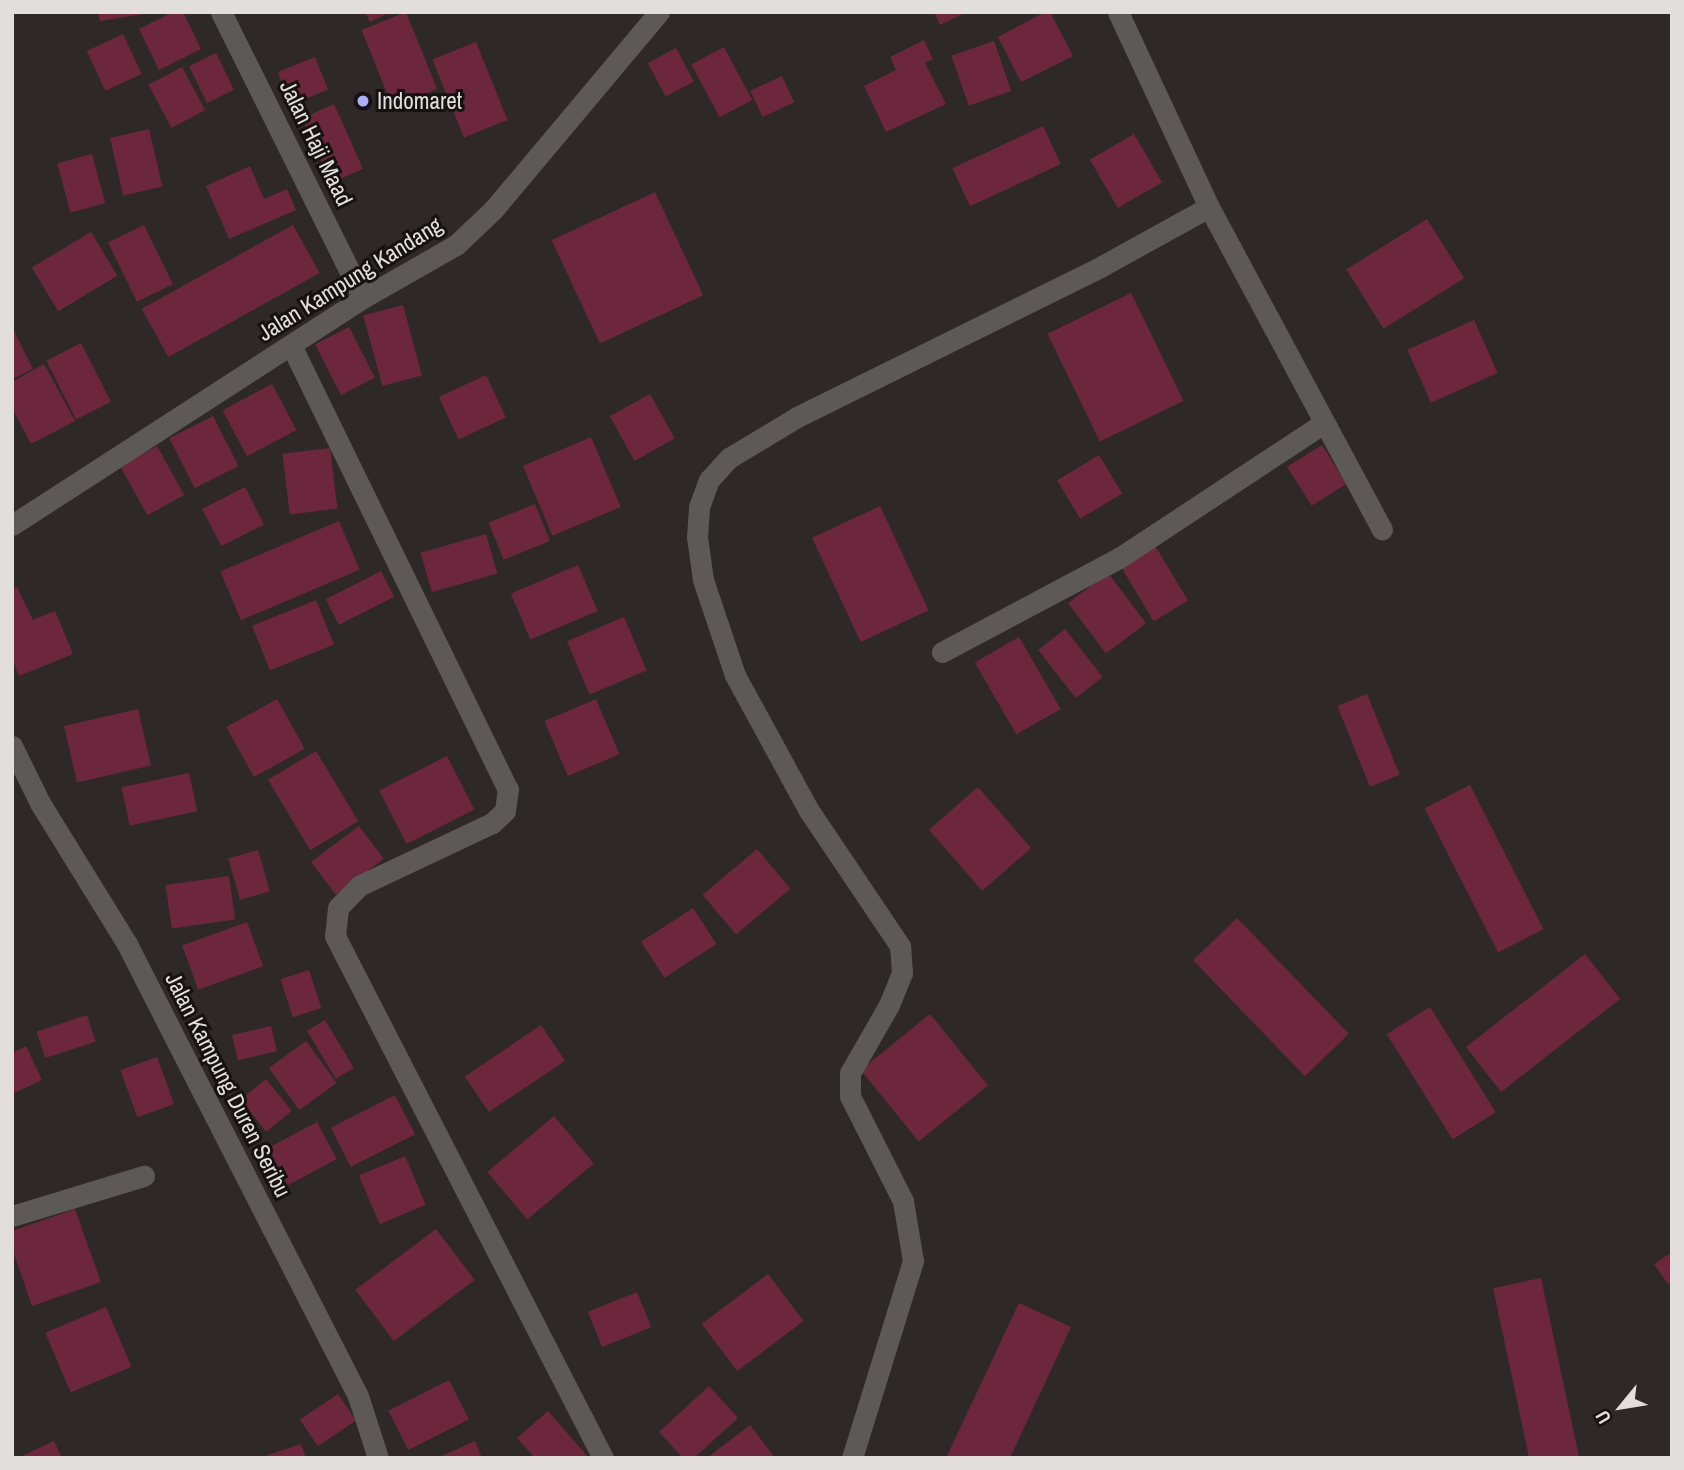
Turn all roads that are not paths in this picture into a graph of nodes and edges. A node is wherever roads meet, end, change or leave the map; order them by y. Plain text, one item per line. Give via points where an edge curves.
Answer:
1 (221, 12) edge
2 (659, 12) edge
3 (1118, 12) edge
4 (1209, 207) junction
5 (363, 298) junction
6 (291, 345) junction
7 (1322, 424) junction
8 (12, 525) edge
9 (1382, 530) dead end
10 (942, 652) dead end
11 (12, 746) edge
12 (144, 1176) dead end
13 (12, 1216) edge
14 (378, 1458) edge
15 (603, 1458) edge
16 (852, 1458) edge

1 - 5 street, Jalan Haji Maad
2 - 5 street, Jalan Kampung Kandang via 474,229 438,258
3 - 4 street
4 - 7 street
4 - 16 street via 1102,266 797,417 729,458 709,480 699,506 697,537 703,580 735,675 808,809 900,946 902,973 890,1005 850,1073 849,1096 903,1201 912,1261
5 - 6 street, Jalan Kampung Kandang
6 - 8 street, Jalan Kampung Kandang
6 - 15 street via 508,789 505,811 492,823 359,886 338,908 335,936
7 - 9 street
7 - 10 street via 1119,558
11 - 14 street, Jalan Kampung Duren Seribu via 40,803 127,944 197,1080 358,1396
12 - 13 street

